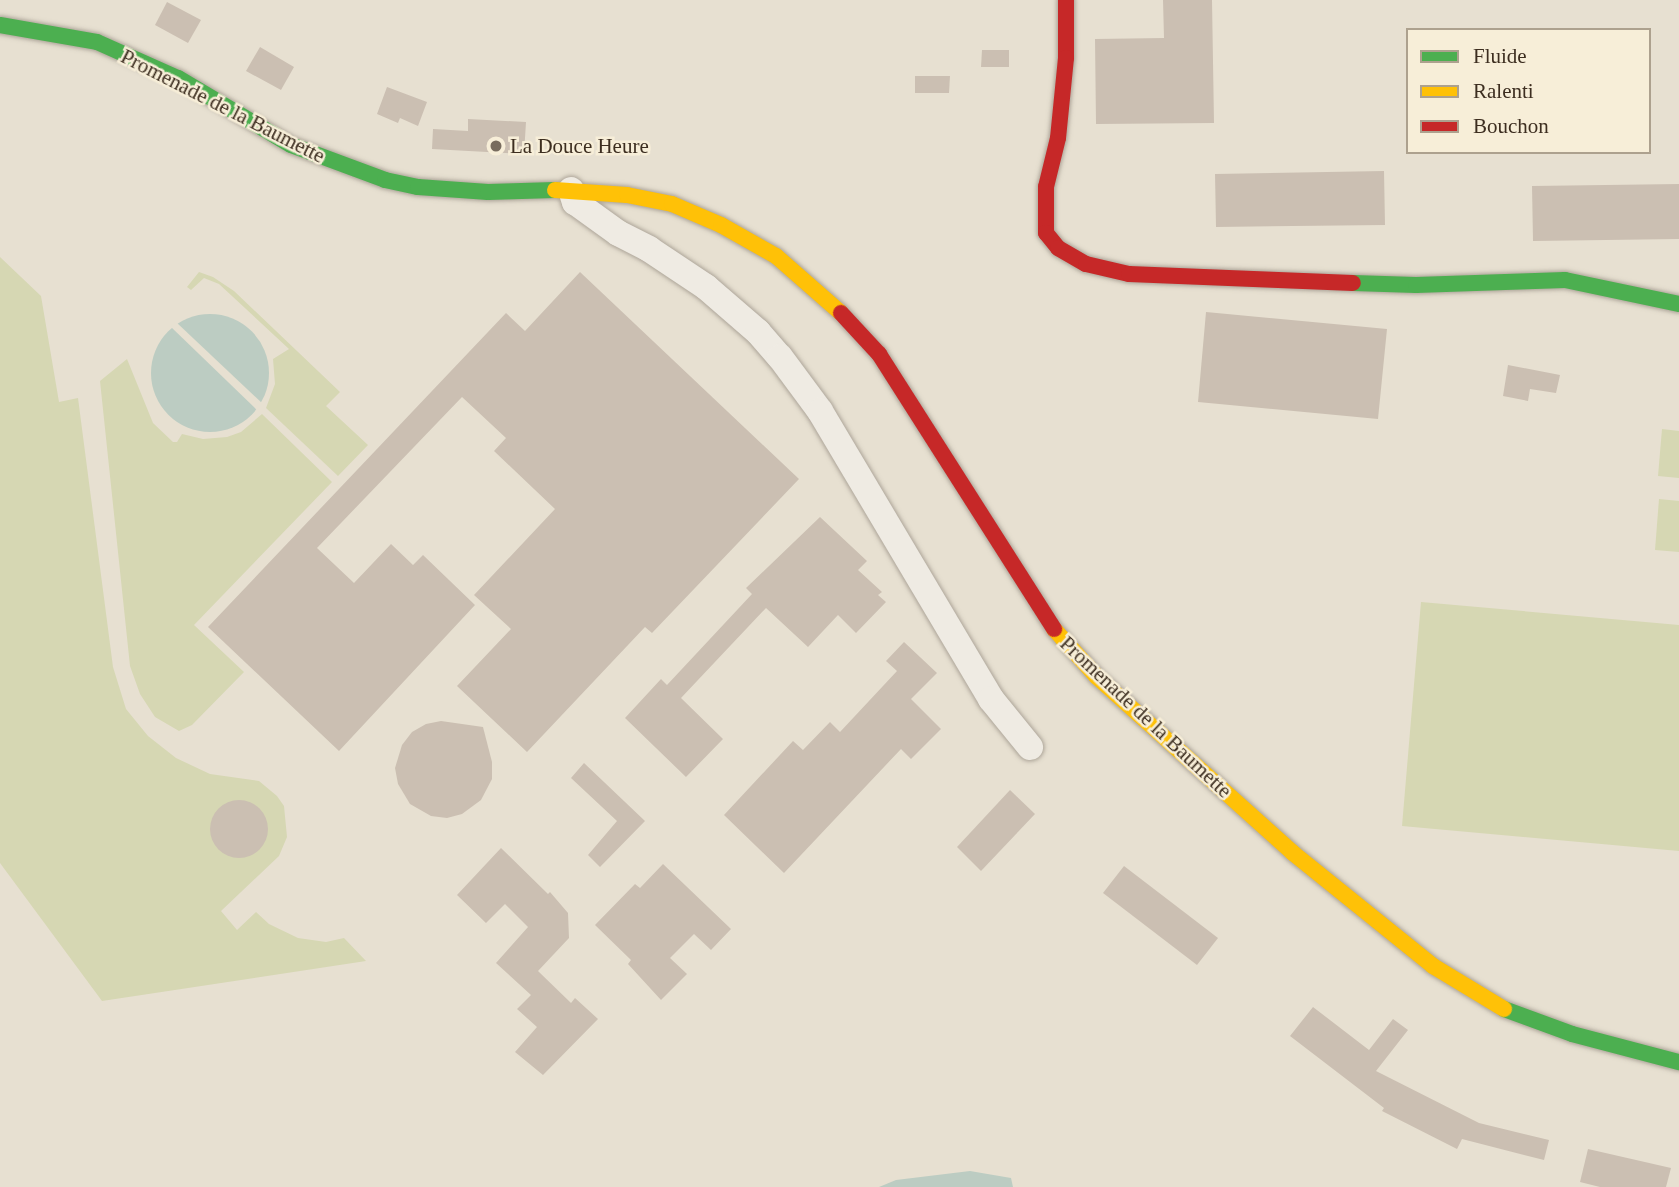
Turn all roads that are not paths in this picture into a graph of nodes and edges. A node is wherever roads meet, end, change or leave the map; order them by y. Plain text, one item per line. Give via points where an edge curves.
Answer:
1 (1066, 0) edge
2 (0, 26) edge
3 (571, 190) junction
4 (618, 194) junction
5 (618, 233) junction
6 (1679, 304) edge
7 (1030, 747) dead end
8 (1679, 1062) edge

1 - 6 street via 1066,58 1058,138 1046,187 1046,233 1058,248 1086,264 1129,274 1416,285 1565,280
2 - 3 street, Promenade de la Baumette via 97,42 178,78 291,145 385,180 488,192
3 - 4 street, Promenade de la Baumette
3 - 5 street via 575,202
4 - 5 street via 613,215
4 - 8 street, Promenade de la Baumette via 672,204 721,225 776,256 831,302 879,354 1057,634 1097,677 1368,915 1433,966 1494,1005 1572,1034
5 - 7 street via 706,287 780,357 820,411 991,699

